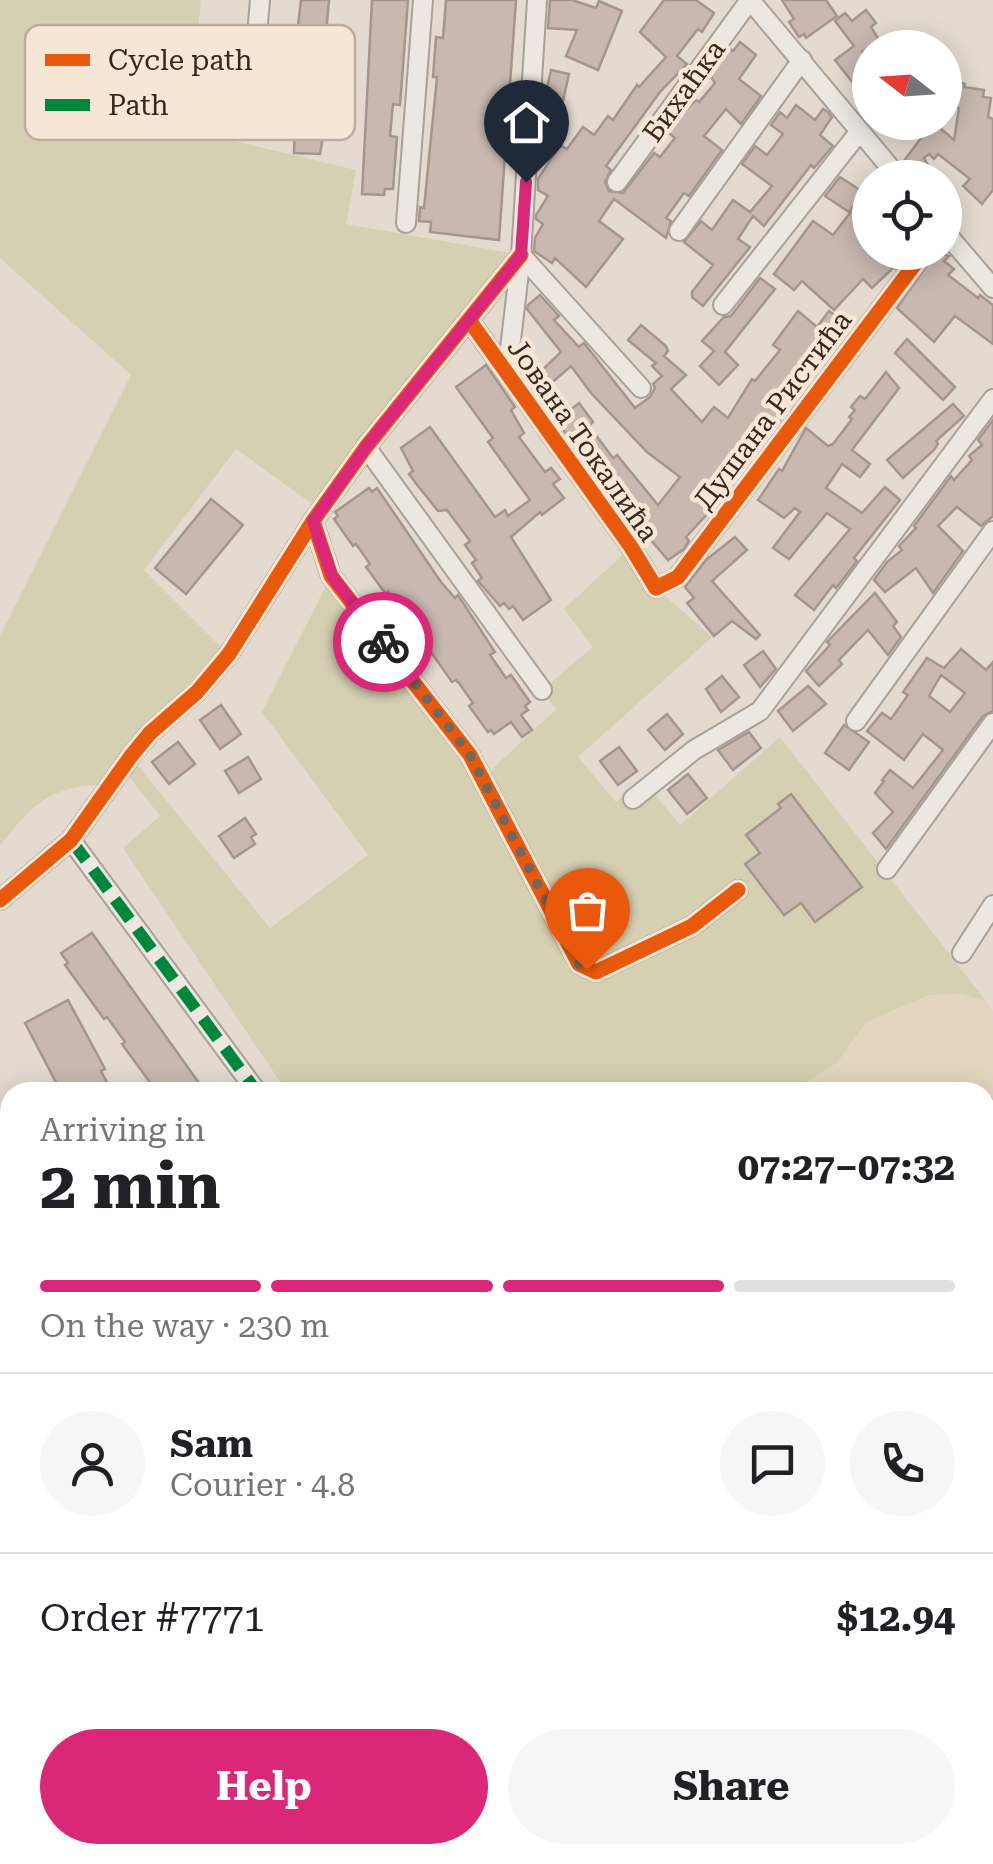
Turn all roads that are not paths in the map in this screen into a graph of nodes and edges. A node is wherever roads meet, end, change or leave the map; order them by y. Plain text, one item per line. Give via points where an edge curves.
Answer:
1 (260, 0) edge
2 (423, 0) edge
3 (537, 0) edge
4 (750, 0) edge
5 (258, 25) edge
6 (802, 60) junction
7 (852, 121) edge
8 (853, 140) edge
9 (867, 140) edge
10 (884, 160) edge
11 (617, 182) dead end
12 (406, 223) dead end
13 (679, 231) dead end
14 (962, 252) edge
15 (521, 255) junction
16 (910, 270) edge
17 (993, 288) edge
18 (723, 305) dead end
19 (469, 320) junction
20 (507, 374) junction
21 (641, 388) dead end
22 (993, 399) edge
23 (366, 447) junction
24 (313, 521) junction
25 (993, 531) edge
26 (656, 588) joint
27 (542, 690) dead end
28 (856, 721) dead end
29 (993, 724) edge
30 (633, 799) dead end
31 (71, 840) junction
32 (887, 869) dead end
33 (738, 890) dead end
34 (0, 900) edge
35 (993, 905) edge
36 (962, 953) dead end
37 (249, 1082) edge

1 - 5 street
2 - 12 street
3 - 15 street, Јована Токалића
4 - 6 street
4 - 11 street, Бихаћка
6 - 7 street
6 - 13 street
8 - 18 street
9 - 10 street
14 - 17 street
15 - 19 street
15 - 20 street, Јована Токалића
15 - 21 street
16 - 26 street, Душана Ристића via 678,577
19 - 20 street, Јована Токалића
19 - 23 street
20 - 26 street, Јована Токалића
22 - 30 street via 760,711 694,750
23 - 24 street
23 - 27 street
24 - 31 street via 229,654 150,733
24 - 33 street via 332,576 470,755 579,964 596,972 692,926
25 - 28 street
29 - 32 street
31 - 34 street
31 - 37 street
35 - 36 street

